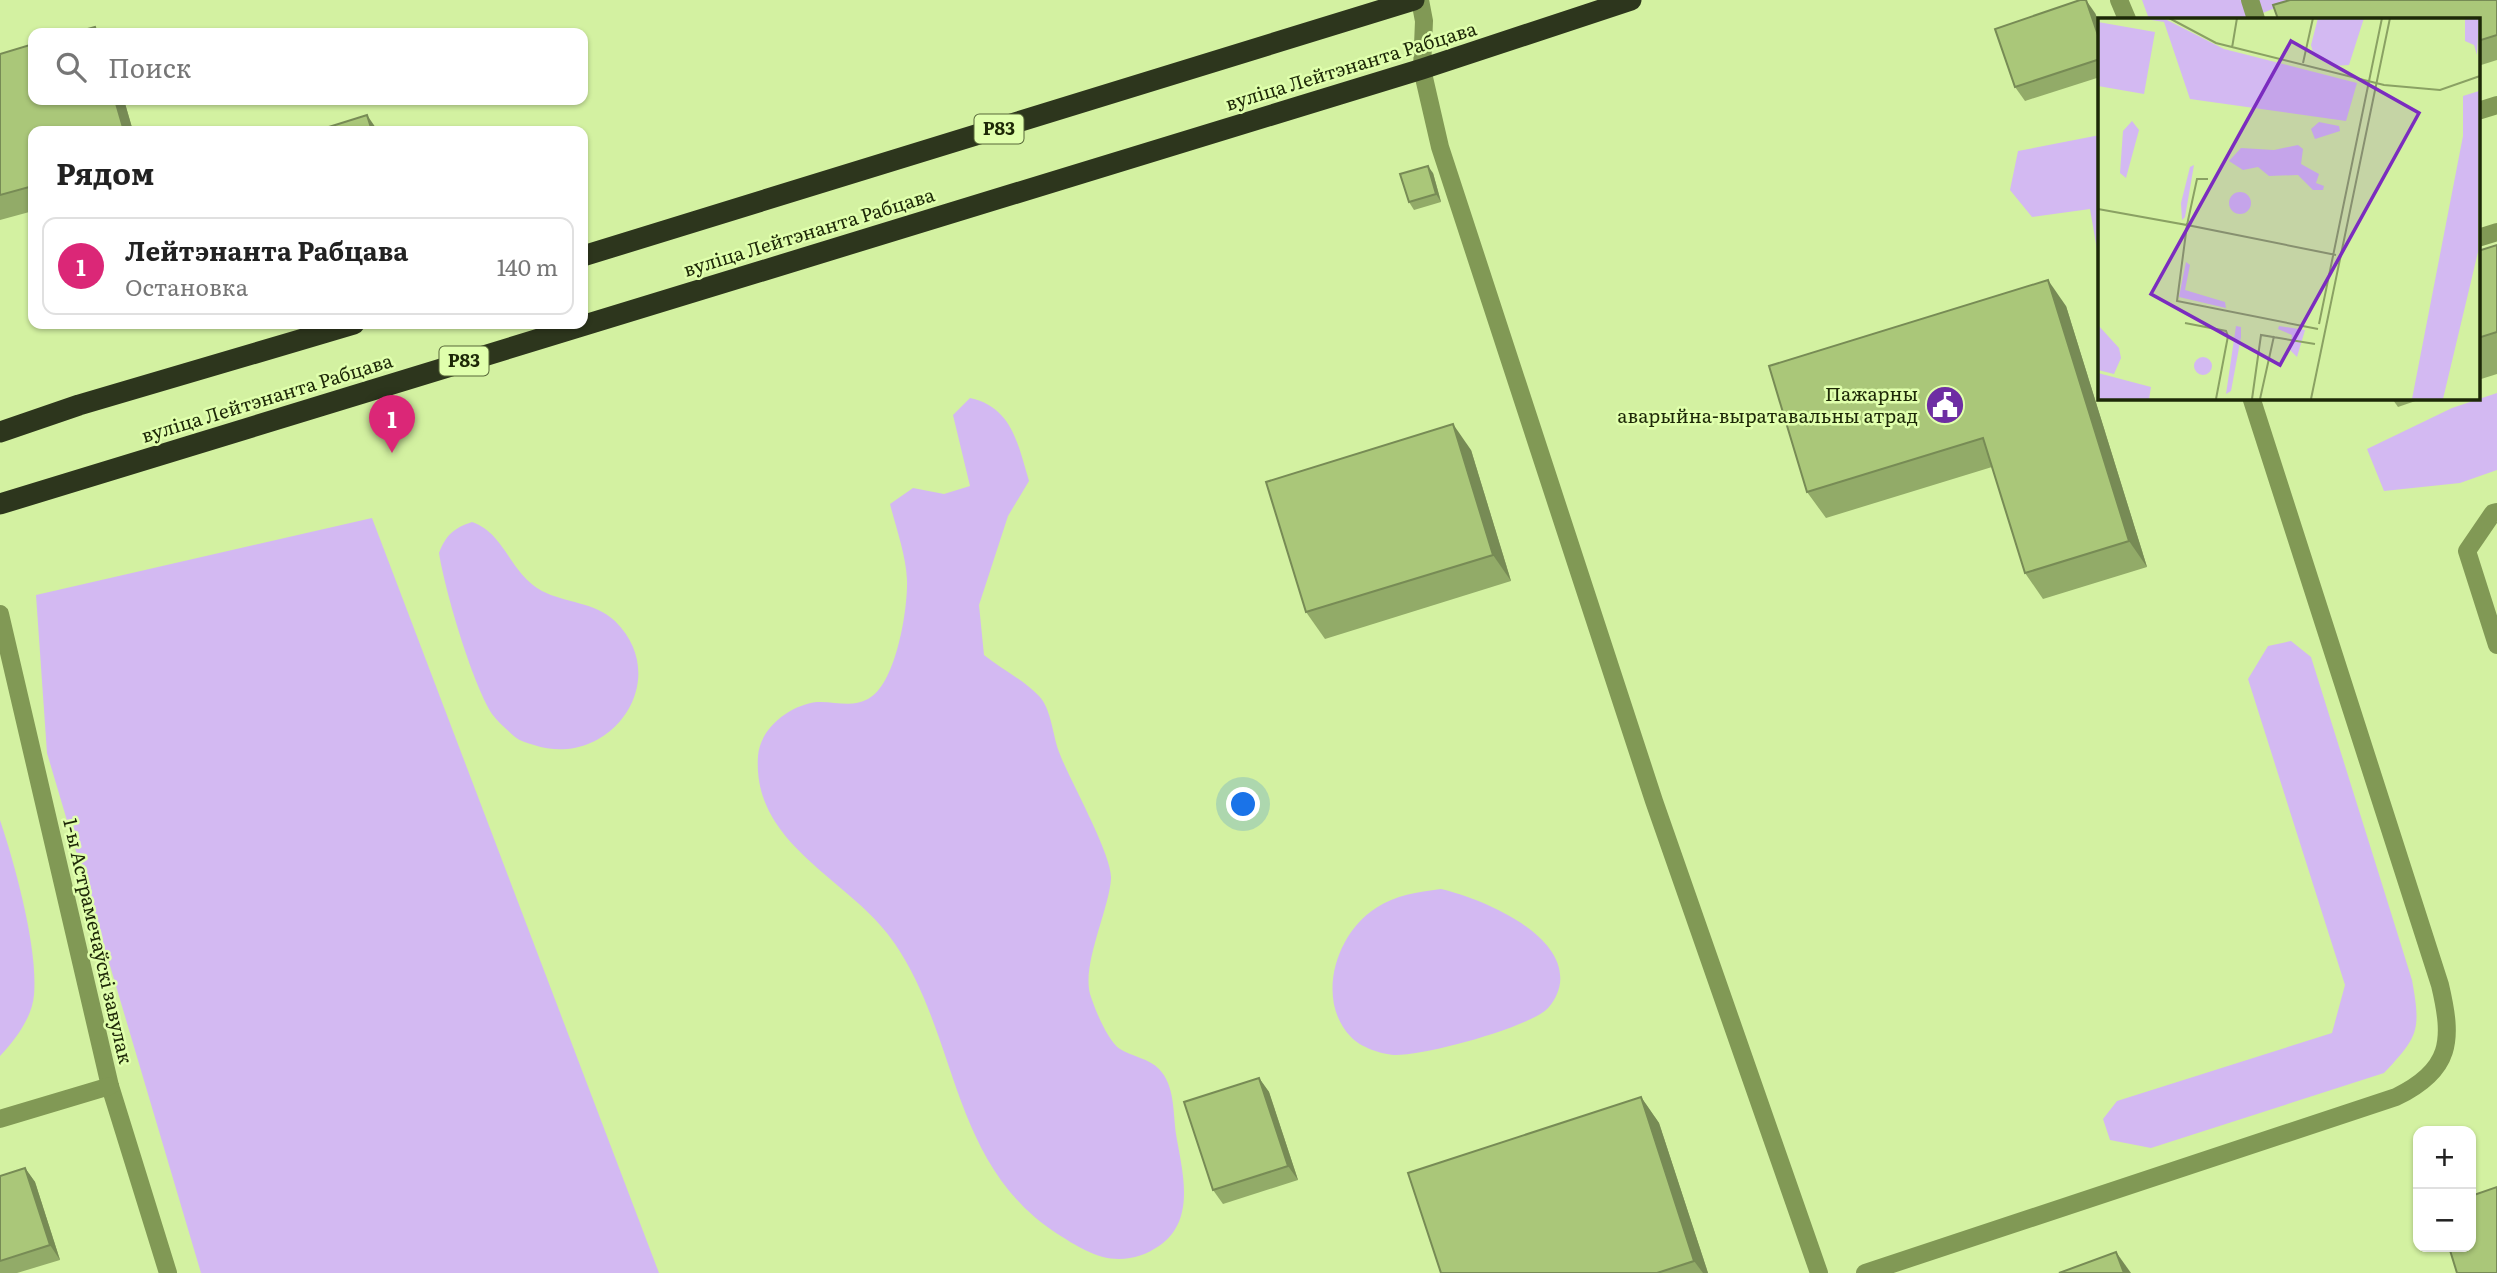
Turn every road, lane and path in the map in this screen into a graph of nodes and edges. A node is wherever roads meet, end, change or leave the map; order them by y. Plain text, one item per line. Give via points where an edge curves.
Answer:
1 (1414, 0) edge
2 (1420, 0) edge
3 (1630, 0) edge
4 (2119, 0) edge
5 (2250, 0) edge
6 (2127, 18) edge
7 (2256, 18) edge
8 (1422, 69) junction
9 (2497, 105) edge
10 (2480, 110) edge
11 (2497, 232) edge
12 (2480, 237) edge
13 (588, 254) edge
14 (588, 324) edge
15 (337, 329) edge
16 (572, 329) edge
17 (2252, 399) edge
18 (0, 432) edge
19 (0, 504) edge
20 (2497, 512) edge
21 (0, 614) edge
22 (2497, 645) edge
23 (110, 1086) junction
24 (0, 1119) edge
25 (168, 1273) edge
26 (1819, 1273) edge
27 (1865, 1273) edge

1 - 13 highway, Р83
2 - 8 street
3 - 8 highway, вуліца Лейтэнанта Рабцава / Р83
4 - 6 street
5 - 7 street
8 - 14 highway, вуліца Лейтэнанта Рабцава / Р83
8 - 26 street via 1440,148 1654,801
9 - 10 street
11 - 12 street
15 - 18 highway
16 - 19 highway, вуліца Лейтэнанта Рабцава / Р83
17 - 27 street via 2440,985 2449,1022 2435,1070 2416,1088 2396,1097
20 - 22 street via 2467,551
21 - 23 street, 1-ы Астрамечаўскі завулак
23 - 24 street
23 - 25 street, 1-ы Астрамечаўскі завулак

